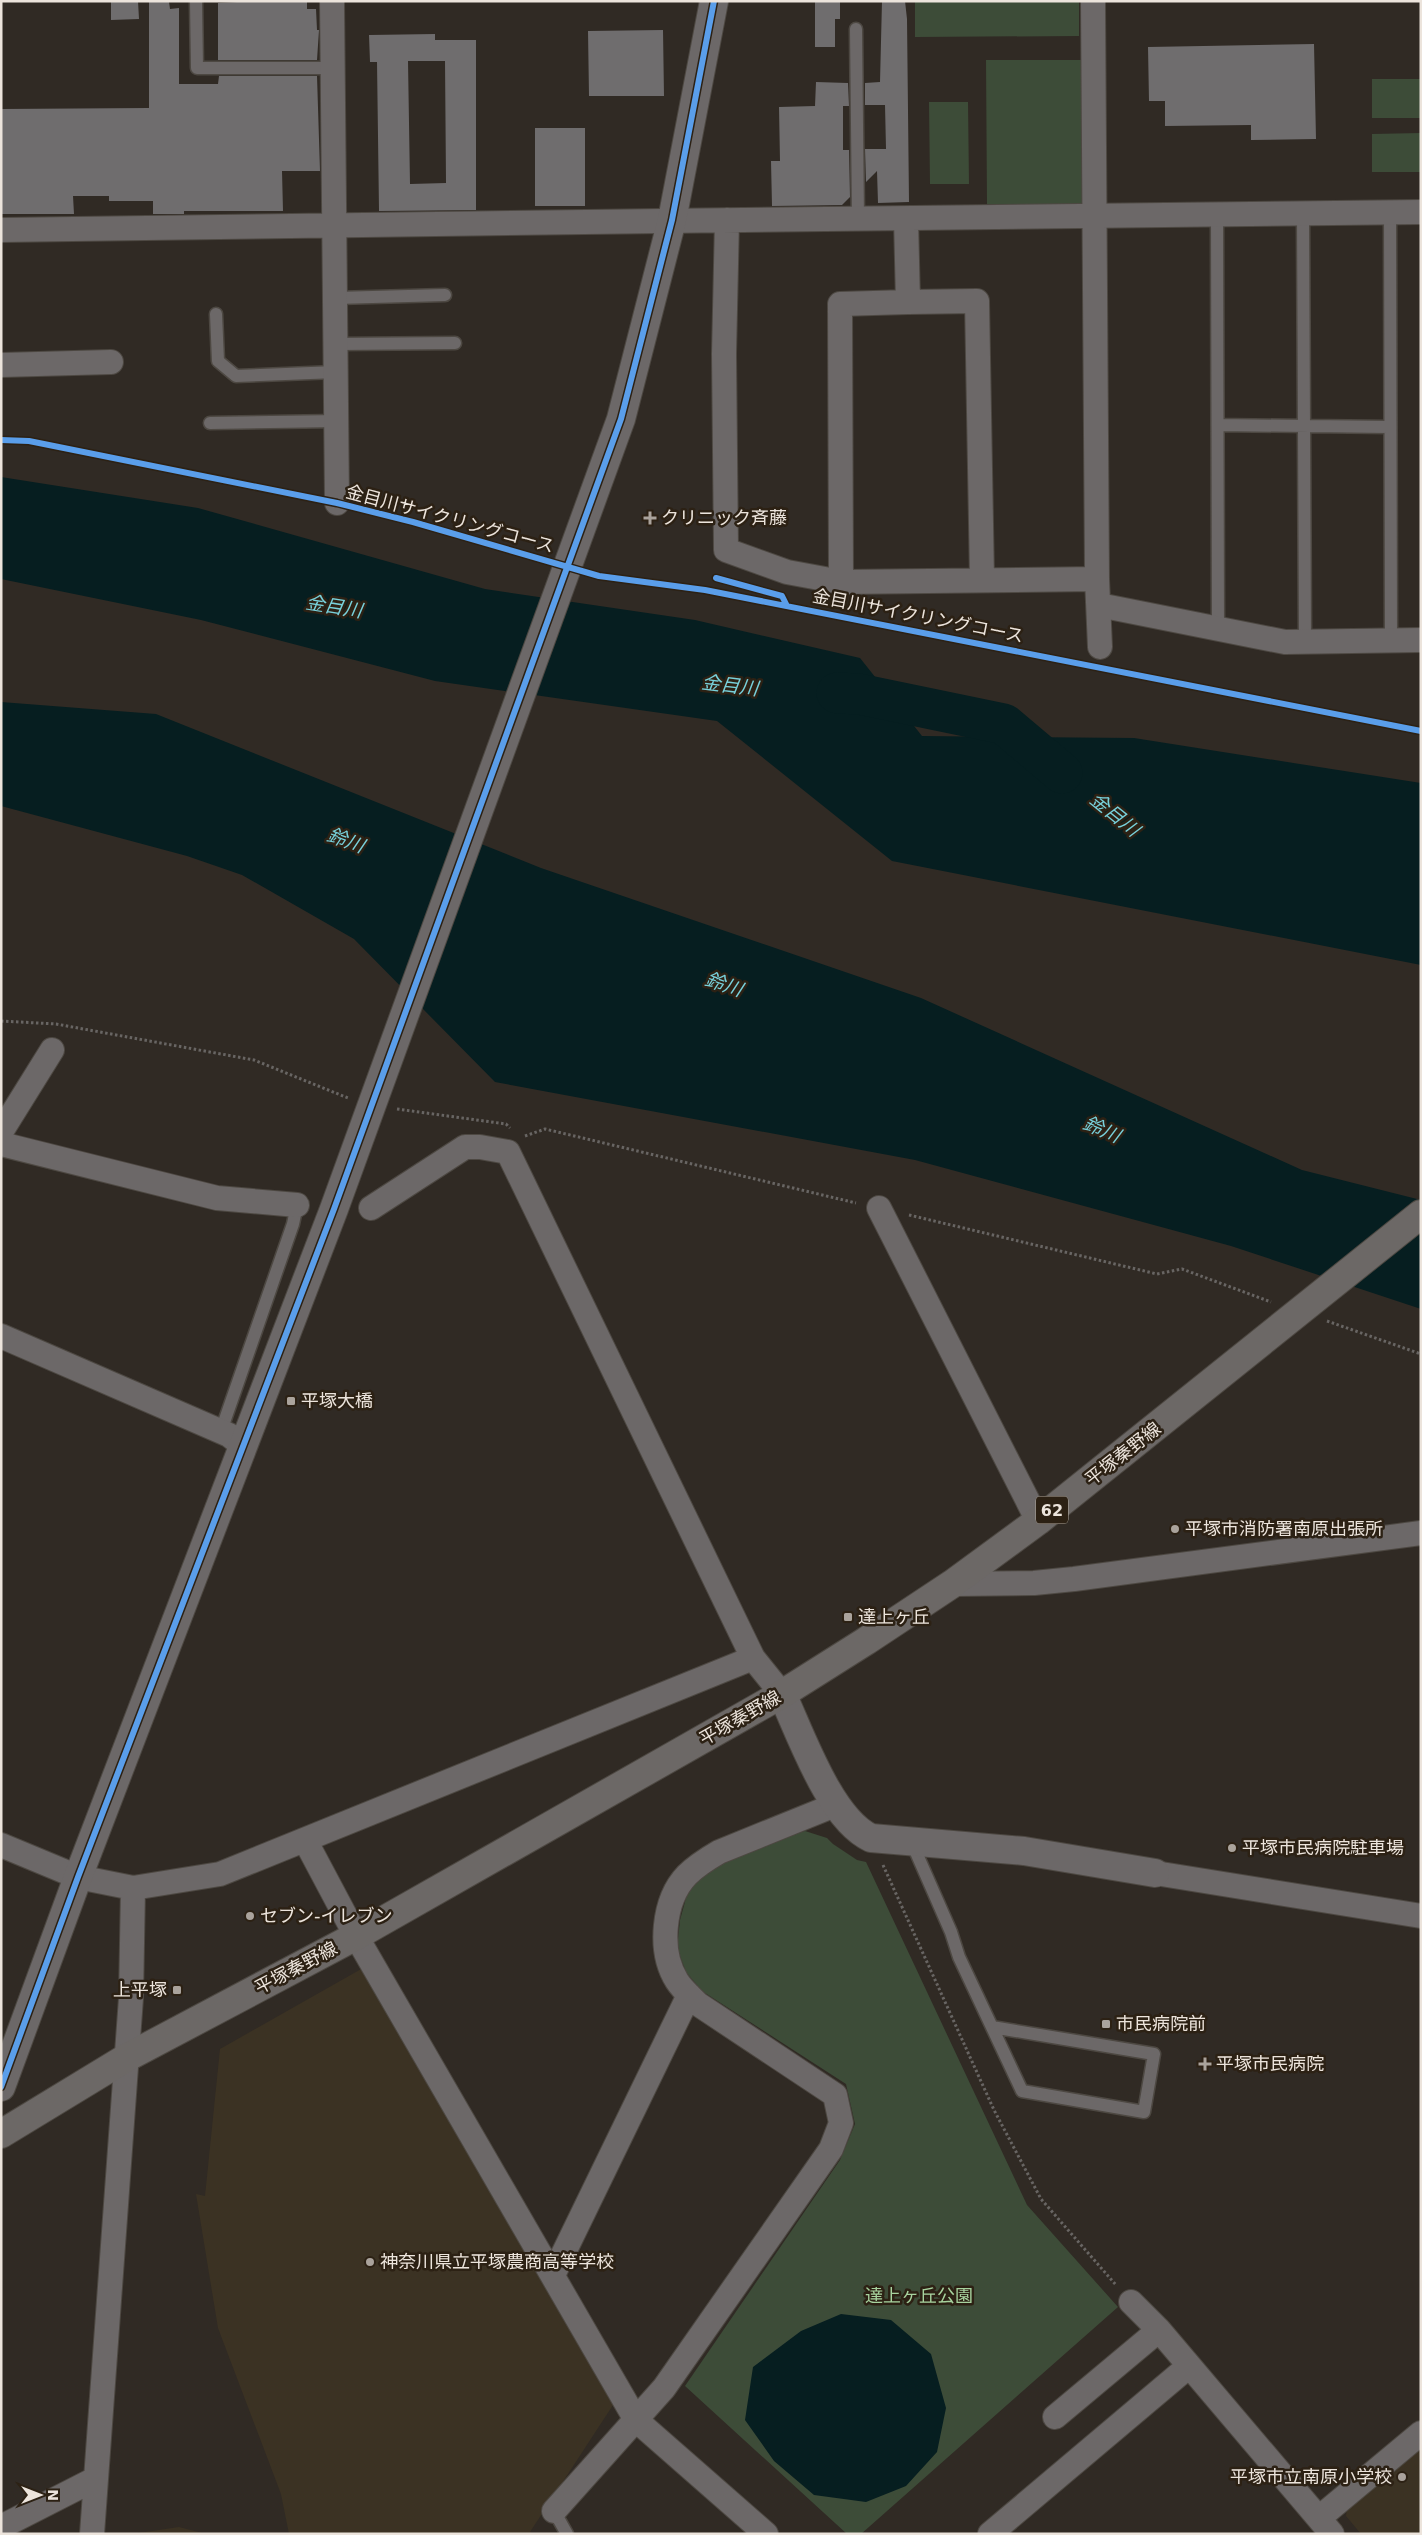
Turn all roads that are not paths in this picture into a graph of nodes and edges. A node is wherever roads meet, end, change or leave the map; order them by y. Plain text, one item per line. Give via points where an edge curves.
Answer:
1 (196, 1) edge
2 (332, 1) edge
3 (714, 1) edge
4 (1093, 1) edge
5 (856, 30) dead end
6 (333, 68) junction
7 (1390, 212) junction
8 (1421, 212) edge
9 (1217, 214) junction
10 (1303, 214) junction
11 (1095, 216) junction
12 (858, 219) junction
13 (906, 219) junction
14 (672, 220) junction
15 (727, 220) junction
16 (334, 226) junction
17 (1, 230) edge
18 (445, 295) dead end
19 (336, 298) junction
20 (908, 302) junction
21 (216, 314) dead end
22 (455, 343) dead end
23 (336, 344) junction
24 (111, 362) dead end
25 (1, 365) edge
26 (336, 372) junction
27 (338, 421) junction
28 (210, 423) dead end
29 (1218, 425) junction
30 (1303, 426) junction
31 (1389, 427) junction
32 (337, 503) dead end
33 (1097, 579) junction
34 (982, 580) junction
35 (841, 582) junction
36 (1099, 605) junction
37 (1218, 628) junction
38 (1390, 640) junction
39 (1421, 640) edge
40 (1305, 642) junction
41 (1100, 648) dead end
42 (52, 1050) dead end
43 (1, 1132) edge
44 (1, 1144) edge
45 (296, 1205) joint
46 (371, 1208) dead end
47 (879, 1208) road end
48 (1421, 1214) edge
49 (1, 1336) edge
50 (221, 1431) junction
51 (243, 1446) junction
52 (1038, 1521) junction
53 (1421, 1533) edge
54 (952, 1584) junction
55 (753, 1658) junction
56 (782, 1694) junction
57 (835, 1805) junction
58 (305, 1840) junction
59 (912, 1842) junction
60 (1, 1845) edge
61 (1155, 1873) joint
62 (78, 1876) junction
63 (133, 1888) junction
64 (1421, 1916) edge
65 (356, 1936) junction
66 (689, 1996) junction
67 (992, 2027) junction
68 (9, 2044) edge
69 (126, 2058) junction
70 (1, 2087) edge
71 (1, 2134) edge
72 (553, 2275) junction
73 (1131, 2302) road end
74 (1159, 2330) junction
75 (1188, 2366) junction
76 (1054, 2418) dead end
77 (636, 2420) junction
78 (1421, 2433) edge
79 (95, 2479) junction
80 (554, 2511) joint
81 (1325, 2526) edge
82 (1, 2527) edge
83 (92, 2534) edge
84 (567, 2534) edge
85 (766, 2534) edge
86 (990, 2534) edge

1 - 6 lane via 197,68
2 - 6 street
3 - 14 street
4 - 11 street
5 - 12 lane
6 - 16 street
7 - 8 street
7 - 10 street
7 - 31 lane
9 - 10 street
9 - 11 street
9 - 29 lane
10 - 30 lane
11 - 13 street
11 - 33 street
12 - 13 street
12 - 15 street
13 - 20 street
14 - 15 street
14 - 16 street
14 - 51 street via 621,419 380,1083
15 - 35 street via 724,354 726,550 786,572
16 - 17 street
16 - 19 street
18 - 19 lane
19 - 23 street
20 - 34 street via 977,301
20 - 35 street via 840,304
21 - 26 lane via 218,361 236,376
22 - 23 lane
23 - 26 street
24 - 25 street
26 - 27 street
27 - 28 lane
27 - 32 street
29 - 30 lane
29 - 37 lane
30 - 31 lane
30 - 40 lane
31 - 38 lane
33 - 34 street
33 - 36 street
34 - 35 street
36 - 37 street
36 - 41 street
37 - 40 street via 1285,642
38 - 39 street
38 - 40 street
42 - 43 street
44 - 45 street via 217,1198
45 - 50 lane via 293,1224
46 - 55 street via 466,1146 508,1152
47 - 52 street
48 - 52 main road, 平塚秦野線 / 62
49 - 50 street
50 - 51 street
51 - 62 street
52 - 54 main road, 平塚秦野線 / 62
53 - 54 street via 1064,1580
54 - 56 main road, 平塚秦野線 / 62
55 - 56 street
55 - 58 street
56 - 57 street
56 - 65 main road, 平塚秦野線 / 62
57 - 59 street via 859,1833 871,1838
57 - 66 street via 718,1852 686,1876 675,1894 665,1938 671,1968
58 - 63 street via 220,1874
58 - 65 street
59 - 61 street via 1024,1851
59 - 67 lane via 959,1957
60 - 62 street
61 - 64 street
62 - 63 street
62 - 68 street
63 - 69 street via 131,1998
65 - 69 main road, 平塚秦野線 / 62
65 - 72 street
66 - 72 street
66 - 77 street via 834,2095 841,2123 831,2149 820,2165 664,2388
67 - 67 lane via 1154,2054 1144,2112 1022,2091
68 - 70 street
69 - 71 main road, 平塚秦野線 / 62
69 - 79 street
72 - 77 street
73 - 74 street
74 - 75 street
74 - 76 street
75 - 81 street
75 - 86 street
77 - 80 street
77 - 85 street
78 - 81 street
79 - 82 street
79 - 83 street
80 - 84 lane

